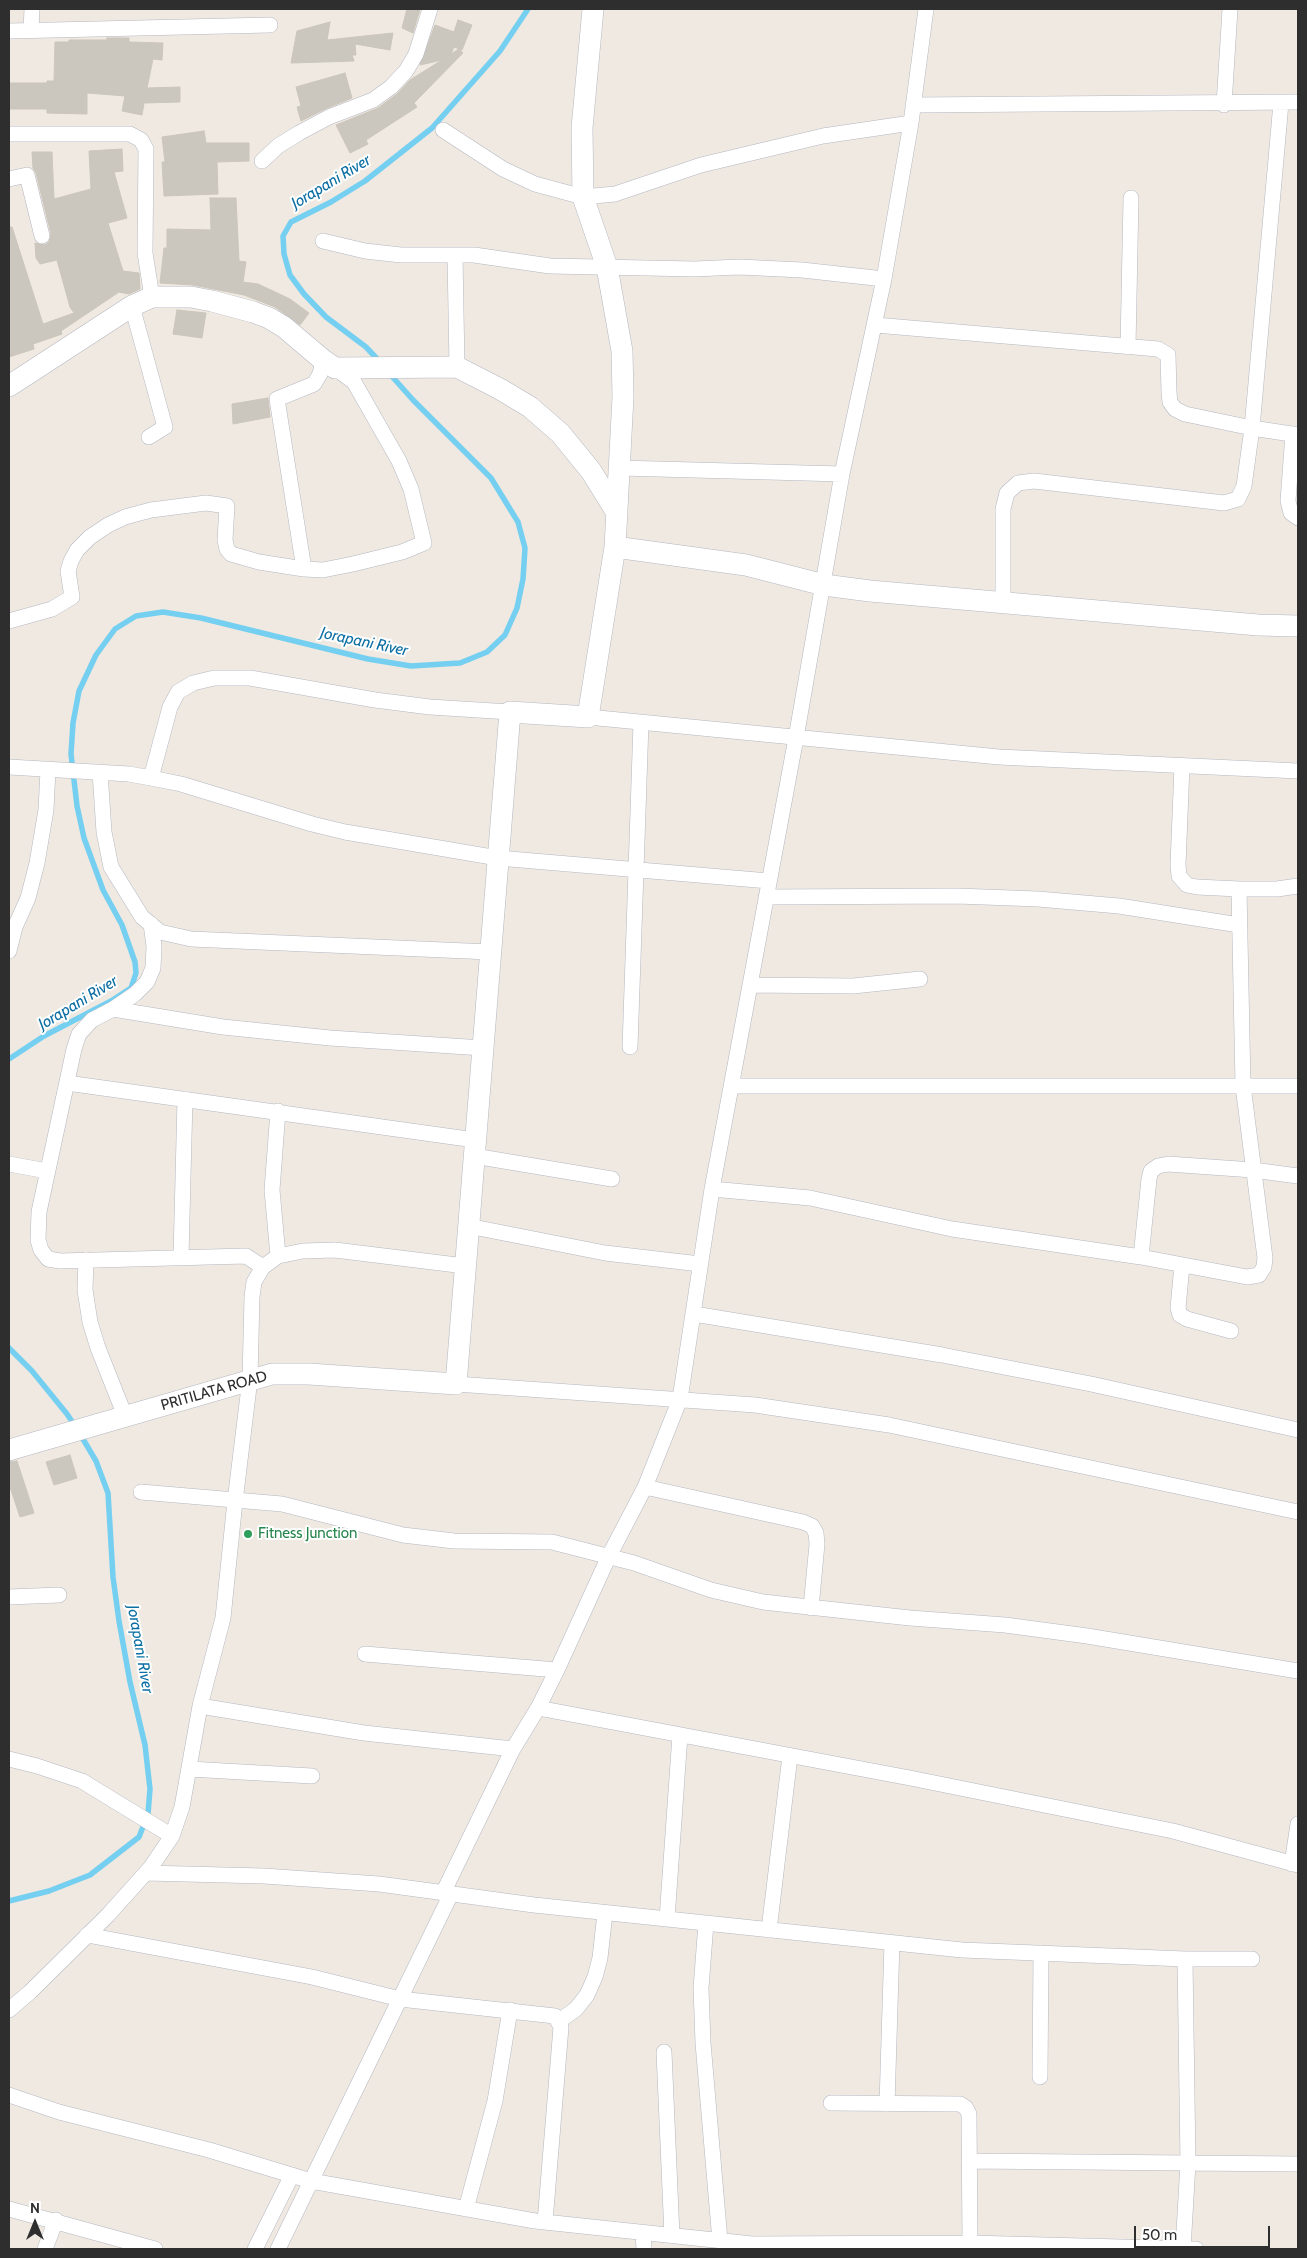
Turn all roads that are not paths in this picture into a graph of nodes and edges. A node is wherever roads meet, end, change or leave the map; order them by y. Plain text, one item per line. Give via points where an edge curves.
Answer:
1 (32, 9) edge
2 (430, 9) edge
3 (593, 9) edge
4 (926, 9) edge
5 (1230, 9) edge
6 (270, 25) dead end
7 (9, 30) edge
8 (31, 30) junction
9 (1298, 102) edge
10 (1281, 103) junction
11 (1224, 104) junction
12 (913, 105) junction
13 (911, 123) junction
14 (443, 130) dead end
15 (9, 134) edge
16 (262, 161) dead end
17 (9, 179) edge
18 (583, 197) junction
19 (1130, 198) dead end
20 (42, 236) dead end
21 (323, 242) dead end
22 (455, 255) junction
23 (607, 267) junction
24 (884, 279) junction
25 (152, 297) junction
26 (132, 306) junction
27 (875, 325) junction
28 (1128, 347) junction
29 (329, 364) junction
30 (448, 366) junction
31 (9, 386) edge
32 (1252, 428) junction
33 (1296, 435) edge
34 (149, 437) dead end
35 (620, 468) junction
36 (842, 474) junction
37 (617, 513) junction
38 (1298, 518) edge
39 (615, 547) junction
40 (304, 569) junction
41 (824, 585) junction
42 (1003, 603) junction
43 (9, 621) edge
44 (1298, 626) edge
45 (510, 712) junction
46 (588, 716) junction
47 (641, 723) junction
48 (796, 738) junction
49 (1182, 766) junction
50 (9, 767) edge
51 (51, 769) junction
52 (1298, 771) edge
53 (97, 772) junction
54 (151, 778) junction
55 (498, 858) junction
56 (635, 869) junction
57 (769, 881) junction
58 (1298, 886) edge
59 (1238, 889) junction
60 (766, 897) junction
61 (151, 924) junction
62 (1239, 925) junction
63 (9, 950) edge
64 (490, 952) junction
65 (920, 980) dead end
66 (750, 985) junction
67 (113, 1009) junction
68 (630, 1047) dead end
69 (483, 1048) junction
70 (67, 1083) junction
71 (732, 1086) junction
72 (1243, 1086) junction
73 (1298, 1086) edge
74 (185, 1099) junction
75 (278, 1111) junction
76 (475, 1148) junction
77 (9, 1164) edge
78 (1253, 1170) junction
79 (47, 1171) junction
80 (1298, 1176) edge
81 (612, 1180) dead end
82 (712, 1190) junction
83 (468, 1226) junction
84 (278, 1256) junction
85 (181, 1257) junction
86 (1141, 1257) junction
87 (86, 1260) junction
88 (700, 1264) junction
89 (1182, 1265) junction
90 (465, 1266) junction
91 (263, 1267) junction
92 (694, 1314) junction
93 (1231, 1331) dead end
94 (250, 1379) junction
95 (456, 1384) junction
96 (680, 1399) junction
97 (120, 1418) junction
98 (1298, 1430) edge
99 (9, 1450) edge
100 (644, 1487) junction
101 (141, 1492) dead end
102 (235, 1501) junction
103 (1298, 1512) edge
104 (609, 1556) junction
105 (60, 1595) dead end
106 (9, 1598) edge
107 (810, 1608) junction
108 (365, 1654) dead end
109 (557, 1670) junction
110 (1298, 1671) edge
111 (200, 1706) junction
112 (538, 1708) junction
113 (680, 1735) junction
114 (513, 1749) junction
115 (790, 1756) junction
116 (9, 1759) edge
117 (189, 1769) junction
118 (312, 1776) dead end
119 (1298, 1824) edge
120 (166, 1832) junction
121 (1295, 1864) edge
122 (146, 1873) junction
123 (447, 1893) junction
124 (605, 1913) junction
125 (667, 1919) junction
126 (706, 1923) junction
127 (769, 1930) junction
128 (88, 1935) junction
129 (892, 1943) junction
130 (1041, 1953) junction
131 (1185, 1959) junction
132 (1252, 1959) dead end
133 (400, 1999) junction
134 (9, 2010) edge
135 (510, 2010) junction
136 (559, 2021) junction
137 (664, 2052) dead end
138 (1040, 2078) dead end
139 (9, 2096) edge
140 (831, 2103) dead end
141 (887, 2104) junction
142 (969, 2161) junction
143 (1188, 2163) junction
144 (1298, 2164) edge
145 (292, 2175) junction
146 (311, 2181) junction
147 (9, 2209) edge
148 (466, 2209) junction
149 (56, 2220) junction
150 (545, 2222) junction
151 (643, 2233) junction
152 (672, 2236) junction
153 (720, 2241) junction
154 (970, 2243) junction
155 (752, 2246) edge
156 (806, 2247) edge
157 (45, 2249) edge
158 (155, 2249) edge
159 (255, 2249) edge
160 (278, 2249) edge
161 (644, 2249) edge
162 (1183, 2249) edge
163 (1190, 2249) edge
164 (1196, 2249) edge

1 - 8 street
2 - 16 street via 416,54 391,87 373,100 299,133
3 - 18 street via 582,128
4 - 12 street
5 - 11 street
6 - 8 street
7 - 8 street
9 - 10 street
10 - 11 street
10 - 32 street
11 - 12 street
12 - 13 street
13 - 18 street via 823,136 701,165 615,194
13 - 24 street
14 - 18 street via 503,169 535,184
15 - 25 street via 122,133 141,140 146,149 146,253
17 - 20 street via 27,175
18 - 23 street
19 - 28 street
21 - 22 street via 401,255
22 - 23 street via 550,266
22 - 30 street
23 - 24 street via 740,267
23 - 35 street via 622,351
24 - 27 street
25 - 26 street
25 - 29 street via 191,297 254,312 284,327
26 - 31 street
26 - 34 street via 165,427
27 - 28 street
27 - 36 street
28 - 32 street via 1158,349 1168,355 1170,402 1175,409
29 - 30 street
29 - 40 street via 314,384 277,399
29 - 40 street via 354,382 399,461 411,489 424,543 353,564 323,570
30 - 37 street via 530,407 560,433 591,471
32 - 33 street
32 - 42 street via 1244,486 1238,499 1224,503 1034,481 1018,483 1007,493 1003,509
33 - 38 street via 1288,501 1291,513
35 - 36 street
35 - 37 street
36 - 41 street
37 - 39 street
39 - 41 street via 746,565
39 - 46 street
40 - 43 street via 231,554 226,540 226,506 206,503 151,510 125,516 108,525 90,536 77,550 68,571 72,598 52,609
41 - 42 street
41 - 48 street
42 - 44 street
45 - 46 street
45 - 54 street via 430,707 250,678 214,678 192,683 178,692 170,707
45 - 55 street
46 - 47 street
47 - 48 street
47 - 56 street
48 - 49 street via 999,757
48 - 57 street
49 - 52 street
49 - 59 street via 1179,876 1187,885
50 - 51 street
51 - 53 street
51 - 63 street via 37,864
53 - 54 street
53 - 61 street via 112,867 142,917
54 - 55 street via 345,832
55 - 56 street
55 - 64 street
56 - 57 street
56 - 68 street
57 - 60 street
58 - 59 street
59 - 62 street
60 - 62 street via 1038,899 1118,906
60 - 66 street
61 - 64 street via 160,932 191,939
61 - 67 street via 153,968 147,982
62 - 72 street
64 - 69 street
65 - 66 street via 853,986
66 - 71 street
67 - 69 street via 233,1028
67 - 70 street via 92,1020 78,1034
69 - 76 street
70 - 74 street
70 - 79 street
71 - 72 street
71 - 82 street
72 - 73 street
72 - 78 street
74 - 75 street
74 - 85 street
75 - 76 street
75 - 84 street via 272,1190
76 - 81 street
76 - 83 street
77 - 79 street
78 - 80 street
78 - 86 street via 1158,1166 1149,1179
78 - 89 street via 1266,1258 1259,1276 1247,1277
79 - 87 street via 39,1212 41,1250 48,1259
82 - 86 street via 810,1198 952,1228
82 - 88 street
83 - 88 street via 605,1253
83 - 90 street
84 - 90 street via 335,1250
84 - 91 street
85 - 87 street
85 - 91 street via 246,1256
86 - 89 street
87 - 97 street via 85,1290 90,1322
88 - 92 street
89 - 93 street via 1180,1315
90 - 95 street
91 - 94 street via 254,1282 252,1297
92 - 96 street
92 - 98 street via 1091,1384
94 - 95 street, PRITILATA ROAD via 292,1374
94 - 97 street, PRITILATA ROAD
94 - 102 street
95 - 96 street
96 - 100 street
96 - 103 street via 889,1424
97 - 99 street, PRITILATA ROAD
100 - 104 street
100 - 107 street via 812,1526 817,1544
101 - 102 street
102 - 104 street via 290,1506 403,1536 454,1541 552,1542
102 - 111 street via 223,1618
104 - 107 street via 712,1590 763,1602
104 - 109 street
105 - 106 street
107 - 110 street via 1087,1636
108 - 109 street
109 - 112 street
111 - 114 street via 364,1733
111 - 117 street
112 - 113 street
112 - 114 street
113 - 115 street
113 - 125 street
114 - 123 street
115 - 121 street via 1173,1831
115 - 127 street
116 - 120 street via 82,1782
117 - 118 street
117 - 120 street via 182,1807
119 - 121 street
120 - 122 street
122 - 123 street via 264,1876 379,1884
122 - 128 street
123 - 124 street
123 - 133 street
124 - 125 street
124 - 136 street via 595,1978 576,2009
125 - 126 street
126 - 127 street
126 - 153 street via 701,1988
127 - 129 street
128 - 133 street via 312,1977
128 - 134 street
129 - 130 street
129 - 141 street
130 - 131 street
130 - 138 street
131 - 132 street
131 - 143 street
133 - 135 street
133 - 146 street
135 - 136 street via 550,2014
135 - 148 street via 495,2101
136 - 150 street
137 - 152 street
139 - 145 street
140 - 141 street
141 - 142 street via 960,2104 966,2108 969,2114
142 - 143 street
142 - 154 street
143 - 144 street
143 - 162 street
145 - 146 street
145 - 159 street
146 - 148 street
146 - 160 street
147 - 149 street
148 - 150 street
149 - 157 street
149 - 158 street
150 - 151 street
151 - 152 street
151 - 161 street
152 - 153 street
153 - 155 street
154 - 156 street
154 - 162 street
155 - 156 street
162 - 163 street
163 - 164 street

